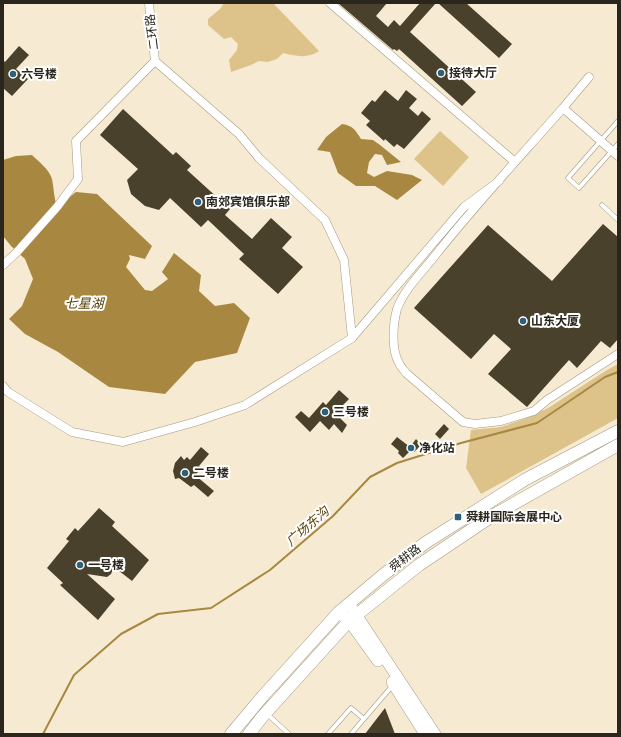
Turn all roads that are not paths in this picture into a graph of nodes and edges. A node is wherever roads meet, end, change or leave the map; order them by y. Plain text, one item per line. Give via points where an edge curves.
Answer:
1 (148, 3) edge
2 (330, 3) edge
3 (155, 61) junction
4 (589, 77) dead end
5 (563, 108) junction
6 (618, 121) edge
7 (601, 141) junction
8 (618, 144) edge
9 (615, 153) edge
10 (515, 162) junction
11 (499, 181) junction
12 (602, 205) dead end
13 (618, 220) edge
14 (3, 265) edge
15 (352, 338) junction
16 (618, 354) edge
17 (3, 386) edge
18 (618, 431) edge
19 (618, 444) edge
20 (349, 604) junction
21 (339, 612) junction
22 (352, 619) junction
23 (394, 685) junction
24 (266, 713) junction
25 (364, 719) junction
26 (254, 730) edge
27 (231, 734) edge
28 (289, 734) edge
29 (328, 734) edge
30 (351, 734) edge
31 (425, 734) edge
32 (435, 734) edge

1 - 3 street, 二环路
2 - 10 street
3 - 14 street via 76,141 78,179 57,207
3 - 15 street via 239,134 259,158 325,220 344,260
4 - 5 street
5 - 7 street
5 - 10 street
6 - 7 lane
7 - 9 street
7 - 9 lane via 568,178 579,188
8 - 9 lane
10 - 11 street
11 - 15 street via 464,207
11 - 16 street via 405,293 393,328 398,363 463,422 476,424 501,421 534,410
12 - 13 lane
15 - 17 street via 244,405 123,442 72,432 8,392
18 - 20 main road, 舜耕路 via 526,479 425,543
19 - 22 main road, 舜耕路 via 492,516 419,565
20 - 21 main road, 舜耕路
20 - 22 main road
21 - 22 main road
21 - 27 main road, 舜耕路
22 - 23 main road
22 - 24 main road, 舜耕路
22 - 32 main road via 372,638
23 - 25 lane
23 - 31 main road
24 - 26 main road, 舜耕路
24 - 28 lane
25 - 29 lane via 351,708
25 - 30 lane

